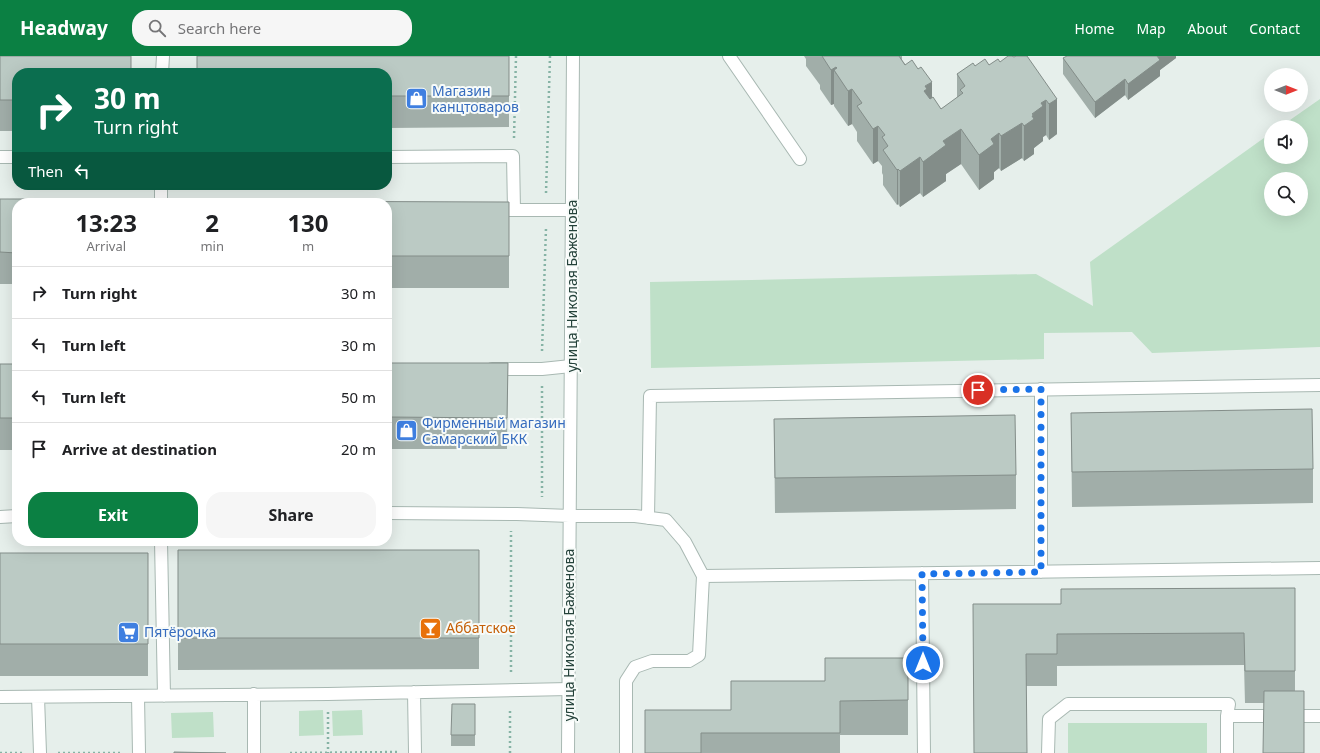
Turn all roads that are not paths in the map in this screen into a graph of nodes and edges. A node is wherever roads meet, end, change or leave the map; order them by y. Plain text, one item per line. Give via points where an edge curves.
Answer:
1 (163, 56) edge
2 (573, 56) edge
3 (729, 56) edge
4 (162, 68) edge
5 (0, 157) edge
6 (12, 157) edge
7 (392, 157) edge
8 (800, 159) dead end
9 (482, 210) edge
10 (514, 210) junction
11 (572, 210) junction
12 (571, 366) junction
13 (480, 369) edge
14 (1320, 385) edge
15 (1041, 389) junction
16 (392, 513) edge
17 (0, 516) edge
18 (12, 516) edge
19 (570, 516) junction
20 (648, 518) junction
21 (161, 546) edge
22 (1320, 568) edge
23 (1041, 572) junction
24 (922, 574) junction
25 (703, 576) junction
26 (569, 689) junction
27 (414, 692) junction
28 (254, 694) junction
29 (138, 696) junction
30 (164, 696) junction
31 (0, 697) edge
32 (38, 697) junction
33 (1227, 716) junction
34 (1320, 716) edge
35 (415, 752) road end
36 (40, 753) edge
37 (139, 753) edge
38 (254, 753) edge
39 (568, 753) edge
40 (626, 753) edge
41 (924, 753) edge
42 (1048, 753) edge
43 (1227, 753) edge

1 - 4 street
2 - 11 street, улица Николая Баженова
3 - 8 street
5 - 6 street
7 - 10 street via 513,156
9 - 10 street
10 - 11 street
11 - 12 street, улица Николая Баженова
12 - 13 street via 542,369
12 - 19 street, улица Николая Баженова
14 - 15 street
15 - 20 street via 650,396
15 - 23 street
16 - 19 street
17 - 18 street
19 - 20 street
19 - 26 street, улица Николая Баженова
20 - 25 street via 666,520 686,542
21 - 30 street
22 - 23 street
23 - 24 street
24 - 25 street
24 - 41 street
25 - 40 street via 699,655 689,662 652,661 635,667 626,681
26 - 27 street
26 - 39 street, улица Николая Баженова
27 - 28 street
27 - 35 street
28 - 30 street
28 - 38 street
29 - 30 street
29 - 32 street
29 - 37 street
31 - 32 street
32 - 36 street
33 - 34 street
33 - 42 street via 1229,704 1068,704 1049,719
33 - 43 street

